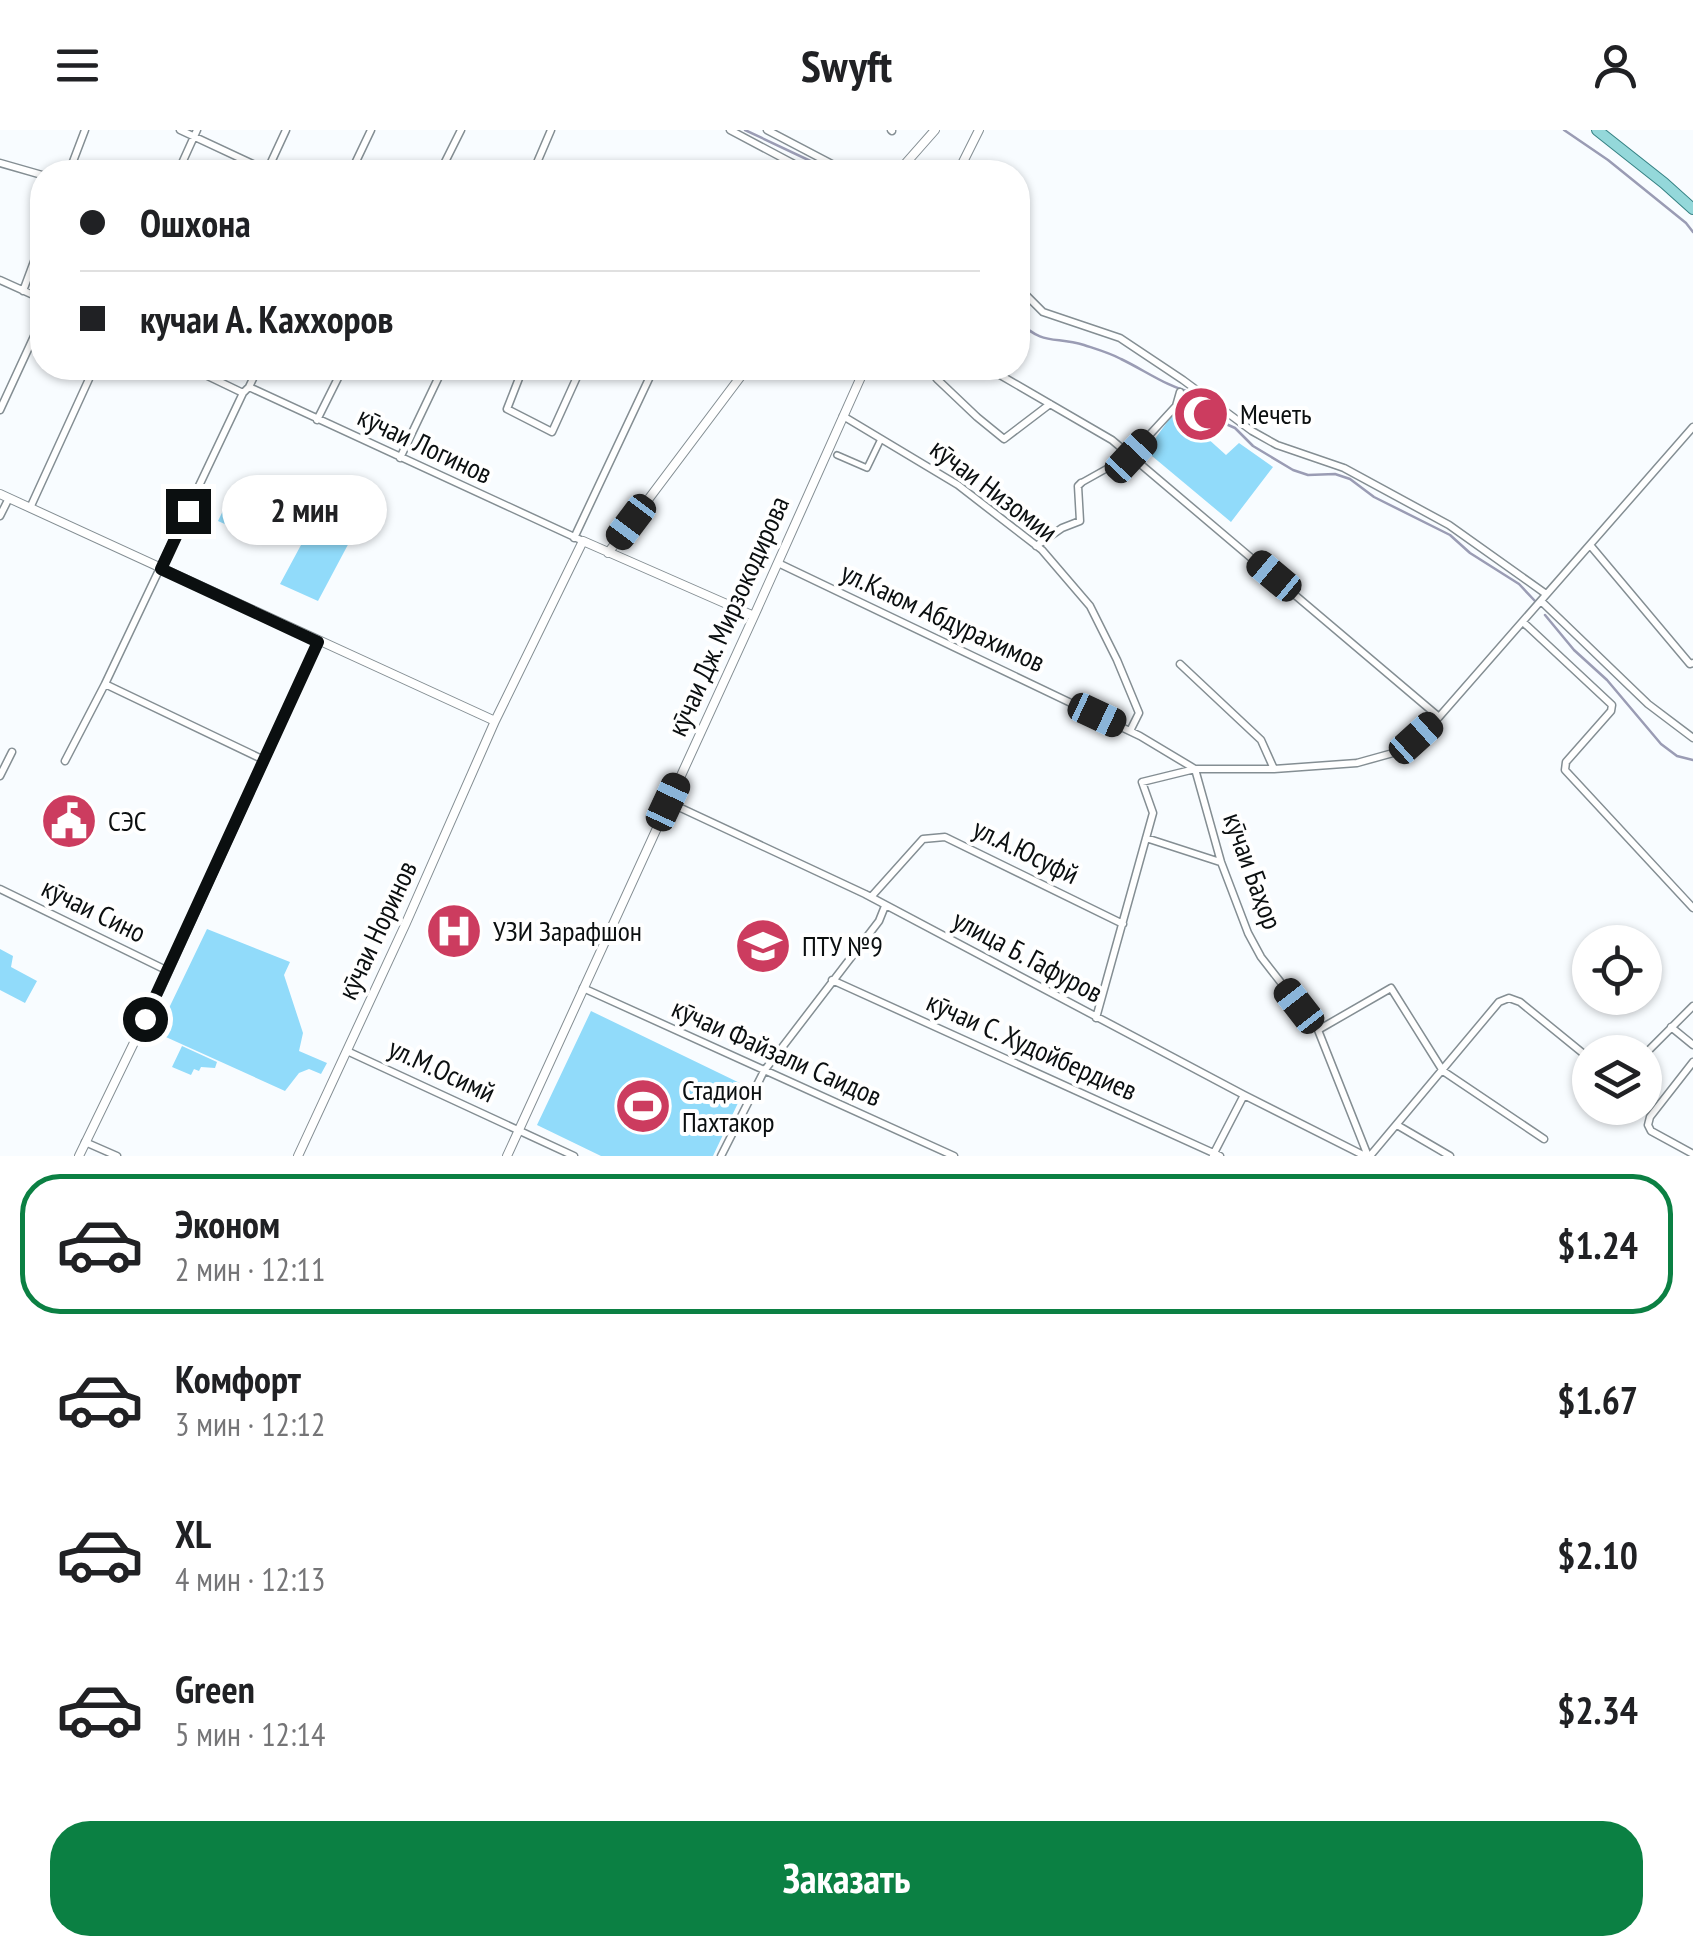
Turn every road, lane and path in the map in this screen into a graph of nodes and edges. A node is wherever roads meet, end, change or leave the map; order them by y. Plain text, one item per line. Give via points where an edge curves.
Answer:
1 (85, 130) edge
2 (180, 130) edge
3 (286, 130) edge
4 (371, 130) edge
5 (461, 130) edge
6 (551, 130) edge
7 (730, 130) edge
8 (766, 130) edge
9 (935, 130) edge
10 (979, 130) edge
11 (1597, 130) edge
12 (196, 133) edge
13 (74, 160) edge
14 (184, 160) edge
15 (246, 160) edge
16 (273, 160) edge
17 (357, 160) edge
18 (446, 160) edge
19 (538, 160) edge
20 (786, 160) edge
21 (824, 160) edge
22 (909, 160) edge
23 (964, 160) edge
24 (0, 164) edge
25 (30, 172) edge
26 (1693, 209) edge
27 (30, 272) edge
28 (1, 280) edge
29 (23, 290) junction
30 (30, 294) edge
31 (1030, 299) edge
32 (30, 345) edge
33 (89, 380) edge
34 (221, 380) edge
35 (251, 380) edge
36 (337, 380) edge
37 (437, 380) edge
38 (518, 380) edge
39 (576, 380) edge
40 (649, 380) edge
41 (738, 380) edge
42 (859, 380) edge
43 (938, 380) edge
44 (1009, 380) edge
45 (246, 390) junction
46 (1180, 392) dead end
47 (1050, 404) junction
48 (0, 410) edge
49 (842, 416) junction
50 (317, 420) junction
51 (1693, 427) edge
52 (881, 438) junction
53 (837, 455) dead end
54 (1131, 456) junction
55 (400, 458) junction
56 (1081, 482) joint
57 (4, 496) edge
58 (30, 508) junction
59 (0, 516) edge
60 (578, 540) junction
61 (1590, 544) junction
62 (1036, 546) junction
63 (608, 553) junction
64 (776, 562) junction
65 (161, 569) junction
66 (1543, 598) junction
67 (754, 616) junction
68 (1523, 622) junction
69 (318, 642) junction
70 (1693, 663) edge
71 (1180, 664) dead end
72 (105, 684) junction
73 (1439, 718) junction
74 (494, 721) junction
75 (1130, 731) junction
76 (1693, 738) edge
77 (12, 752) dead end
78 (65, 760) dead end
79 (264, 760) junction
80 (1195, 769) junction
81 (1274, 769) junction
82 (0, 776) edge
83 (668, 802) junction
84 (1146, 838) junction
85 (1222, 862) junction
86 (0, 889) edge
87 (871, 898) junction
88 (886, 906) junction
89 (1693, 908) edge
90 (899, 912) junction
91 (878, 921) junction
92 (1122, 924) junction
93 (168, 971) junction
94 (832, 980) junction
95 (583, 988) junction
96 (1693, 1006) edge
97 (1096, 1018) junction
98 (1671, 1027) junction
99 (1318, 1030) junction
100 (1662, 1036) edge
101 (1572, 1045) edge
102 (1693, 1045) edge
103 (346, 1050) junction
104 (1693, 1062) edge
105 (764, 1070) junction
106 (1443, 1070) junction
107 (1244, 1095) junction
108 (1398, 1125) junction
109 (519, 1130) junction
110 (1544, 1139) dead end
111 (86, 1142) junction
112 (1693, 1154) edge
113 (1216, 1155) edge
114 (78, 1156) edge
115 (117, 1156) edge
116 (298, 1156) edge
117 (507, 1156) edge
118 (574, 1156) edge
119 (722, 1156) edge
120 (954, 1156) edge
121 (1368, 1156) edge
122 (1450, 1156) edge

1 - 13 street
2 - 12 street
3 - 16 street
4 - 17 street
5 - 18 street
6 - 19 street
7 - 20 street
8 - 21 street
9 - 22 street
10 - 23 street
11 - 26 main road
12 - 14 street
12 - 15 street
24 - 25 street
27 - 29 street
28 - 29 street
29 - 30 street
31 - 66 street via 1043,312 1120,338 1277,445 1344,468 1449,525
32 - 48 street
33 - 58 street
34 - 45 street, кӯчаи Логинов
35 - 45 street
36 - 50 street
37 - 55 street
38 - 39 street via 507,409 552,432
40 - 60 street
41 - 63 street
42 - 49 street, кӯчаи Дж. Мирзокодирова
43 - 47 street via 1004,439
44 - 47 street
45 - 50 street, кӯчаи Логинов
45 - 65 street
46 - 54 street via 1176,406
47 - 54 street
49 - 52 street, кӯчаи Низомии
49 - 64 street, кӯчаи Дж. Мирзокодирова
50 - 55 street, кӯчаи Логинов
51 - 61 street
52 - 53 street via 867,468
52 - 62 street, кӯчаи Низомии via 958,485
54 - 56 street
54 - 73 street
55 - 60 street, кӯчаи Логинов
56 - 62 street via 1080,521
57 - 58 street
57 - 59 street
58 - 65 street
60 - 63 street
60 - 74 street, кӯчаи Норинов
61 - 66 street
61 - 70 street
62 - 75 street, кӯчаи Низомии via 1090,606 1139,713
63 - 67 street
64 - 67 street, кӯчаи Дж. Мирзокодирова
64 - 75 street, ул.Каюм Абдурахимов
65 - 69 street
65 - 72 street
66 - 68 street
66 - 76 street via 1648,704
67 - 83 street, кӯчаи Дж. Мирзокодирова
68 - 73 street
68 - 89 street via 1612,705 1565,770
69 - 74 street
69 - 79 street
71 - 81 street via 1261,740
72 - 78 street
72 - 79 street
73 - 81 street via 1393,752 1357,763
74 - 103 street, кӯчаи Норинов
75 - 80 street, ул.Каюм Абдурахимов
77 - 82 street
79 - 93 street
80 - 81 street
80 - 84 street via 1142,782 1153,813
80 - 85 street, кӯчаи Баҳор
83 - 87 street, улица Б. Гафуров
83 - 95 street, кӯчаи Дж. Мирзокодирова
84 - 85 street
84 - 92 street
85 - 99 street, кӯчаи Баҳор via 1254,945
86 - 93 street, кӯчаи Сино
87 - 88 street, улица Б. Гафуров
87 - 92 street, ул.А.Юсуфй via 923,839 945,837
88 - 90 street, улица Б. Гафуров
88 - 91 street
90 - 91 street
90 - 97 street, улица Б. Гафуров
91 - 94 street
92 - 97 street
93 - 111 street
94 - 105 street
94 - 113 street, кӯчаи С. Худойбердиев
95 - 105 street, кӯчаи Файзали Саидов
95 - 109 street, кӯчаи Дж. Мирзокодирова
96 - 98 street
97 - 107 street, улица Б. Гафуров
98 - 100 street
98 - 102 street
99 - 106 street via 1391,988
99 - 121 street, кӯчаи Баҳор
101 - 106 street via 1509,998
103 - 109 street, ул.М.Осимй
103 - 116 street, кӯчаи Норинов
104 - 112 street via 1648,1125
105 - 119 street
105 - 120 street, кӯчаи Файзали Саидов
106 - 108 street
106 - 110 street
107 - 113 street, кӯчаи С. Худойбердиев
107 - 121 street, улица Б. Гафуров
108 - 121 street
108 - 122 street
109 - 117 street, кӯчаи Дж. Мирзокодирова
109 - 118 street, ул.М.Осимй
111 - 114 street
111 - 115 street

